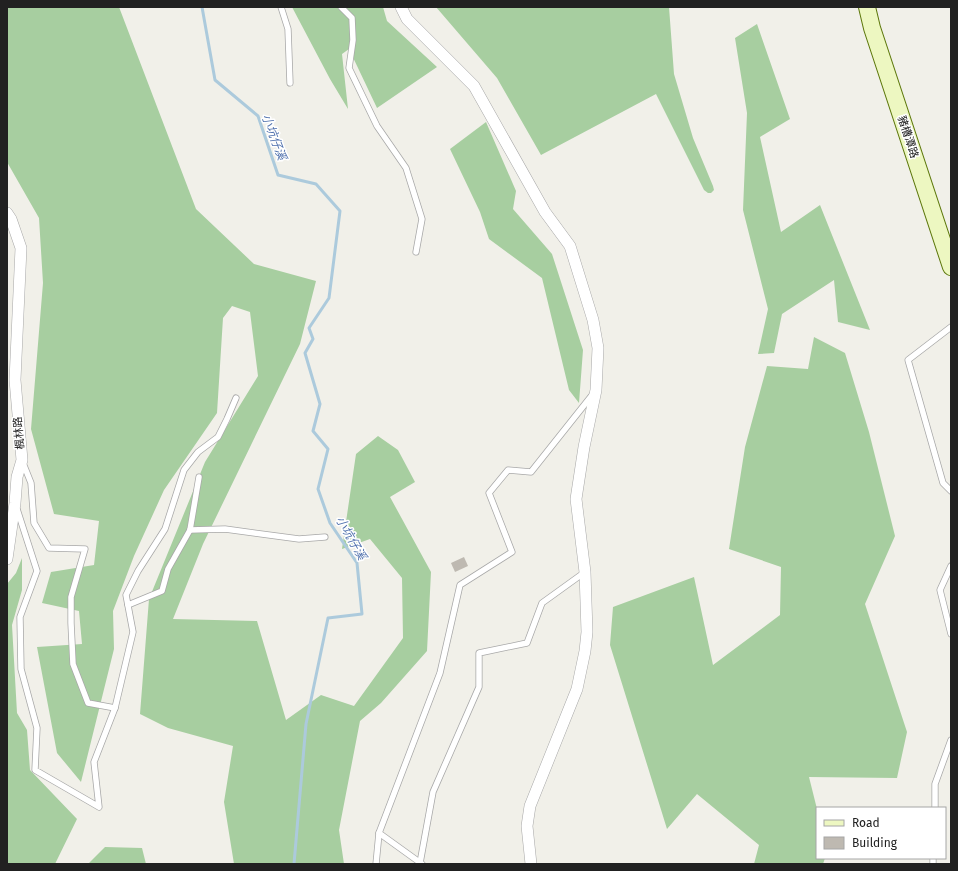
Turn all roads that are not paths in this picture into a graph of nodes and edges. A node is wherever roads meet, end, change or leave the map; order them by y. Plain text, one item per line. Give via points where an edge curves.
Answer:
1 (281, 7) edge
2 (341, 7) edge
3 (401, 7) edge
4 (867, 7) edge
5 (290, 83) dead end
6 (7, 213) edge
7 (416, 252) dead end
8 (951, 267) edge
9 (951, 327) edge
10 (596, 390) junction
11 (236, 398) dead end
12 (22, 460) junction
13 (199, 477) dead end
14 (951, 491) edge
15 (15, 503) junction
16 (190, 530) junction
17 (325, 537) dead end
18 (7, 559) edge
19 (951, 566) edge
20 (585, 572) junction
21 (128, 605) junction
22 (951, 634) edge
23 (115, 708) junction
24 (951, 740) edge
25 (934, 807) edge
26 (379, 833) junction
27 (421, 863) edge
28 (376, 864) edge
29 (531, 864) edge

1 - 5 lane via 288,29
2 - 7 lane via 352,18 353,40 349,68 377,126 406,168 422,219
3 - 10 street via 407,18 474,86 544,212 570,246 593,320 598,348
4 - 8 street, 豬槽潭路
6 - 12 street, 楓林路 via 21,248 14,380
9 - 14 lane via 908,360 944,482
10 - 20 street via 576,499
10 - 26 lane via 531,472 508,470 489,493 512,552 460,586 440,673
11 - 21 lane via 218,437 198,452 184,470 165,528 126,595
12 - 15 street, 楓林路 via 17,477
12 - 23 lane via 31,483 34,523 49,548 85,549 72,597 73,664 88,704
13 - 16 lane
15 - 18 street, 楓林路
15 - 23 lane via 37,571 20,617 20,669 38,728 35,770 99,807 94,762
16 - 17 lane via 225,529 299,540
16 - 21 lane via 168,569 162,591
19 - 22 lane via 940,590
20 - 27 lane via 542,603 527,643 478,653 478,687 433,792
20 - 29 street via 585,651 577,689 530,806 527,826
21 - 23 lane via 133,632
24 - 25 lane via 935,784
26 - 27 lane
26 - 28 lane

